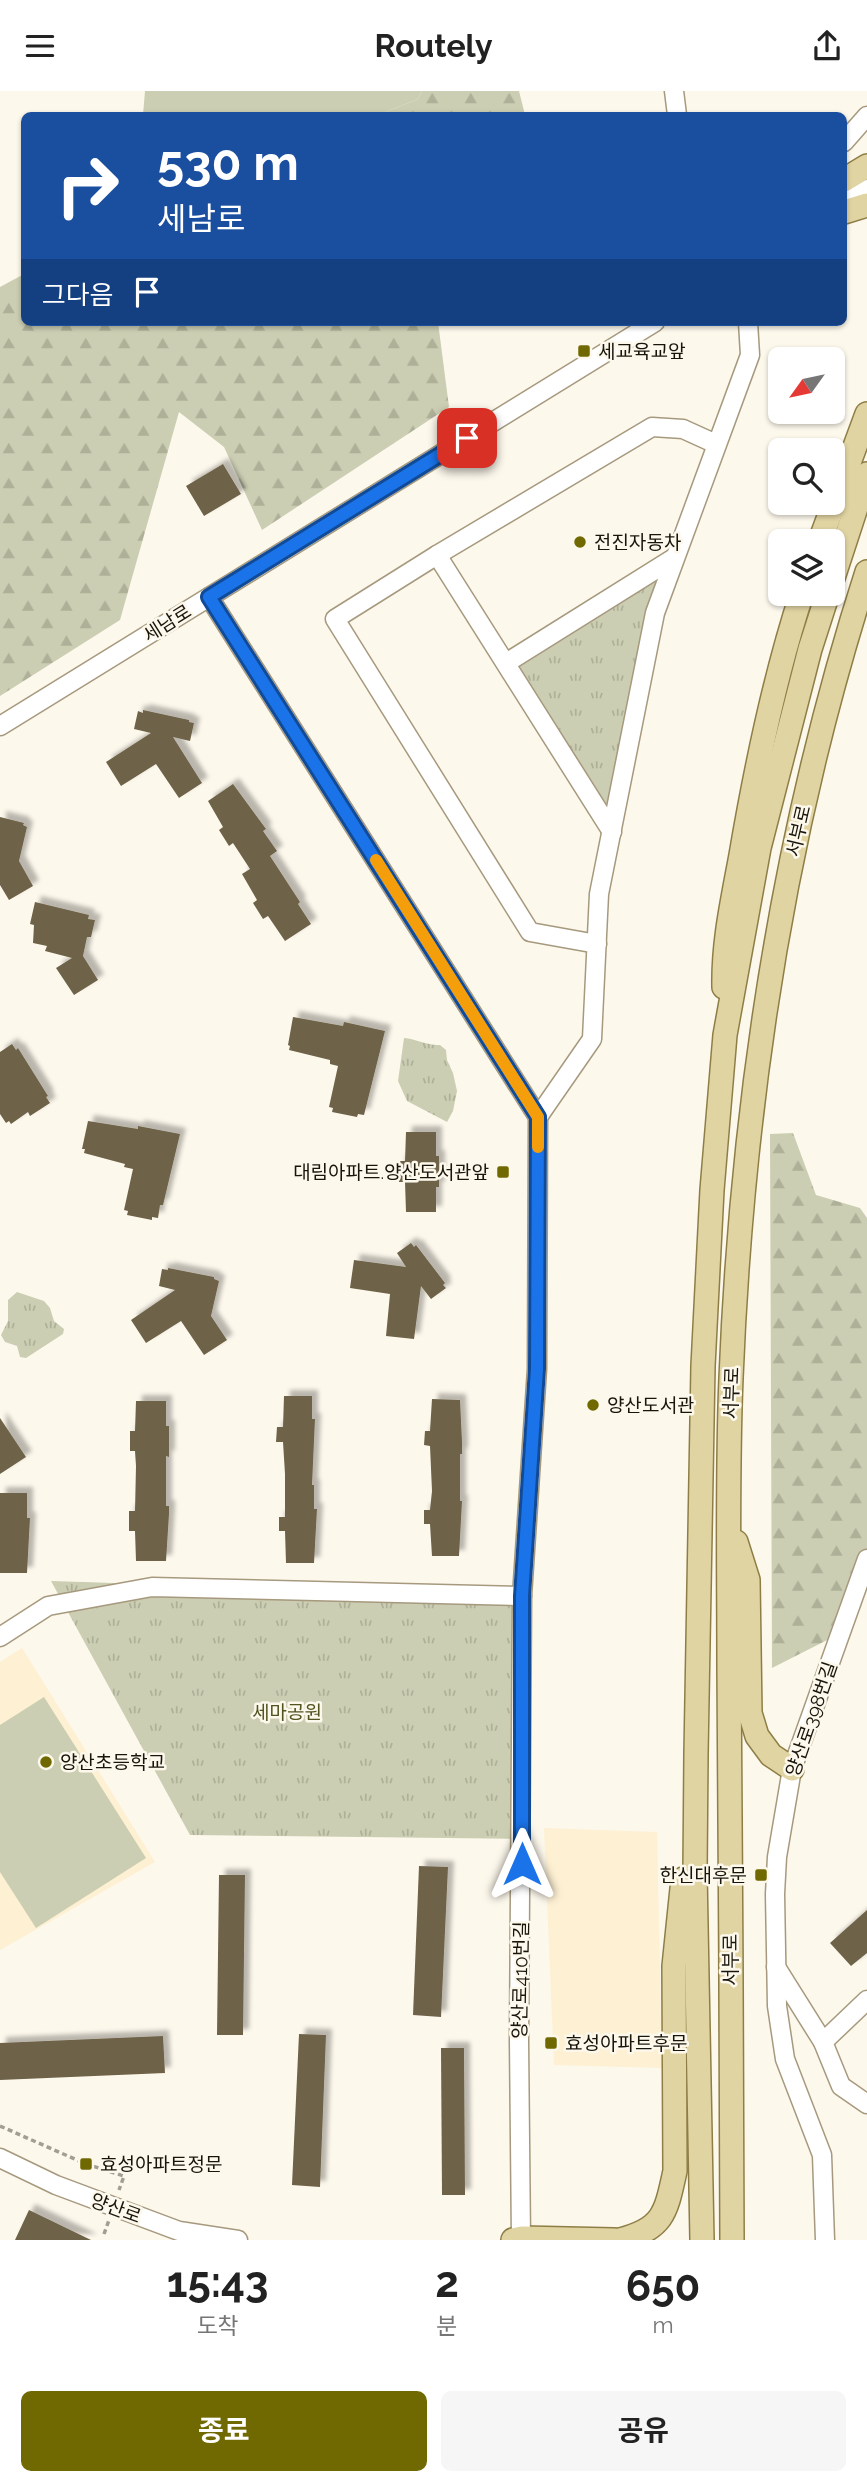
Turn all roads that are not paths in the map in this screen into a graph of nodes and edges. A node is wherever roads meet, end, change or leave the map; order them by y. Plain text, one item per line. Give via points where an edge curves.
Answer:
1 (674, 91) edge
2 (677, 112) edge
3 (867, 116) edge
4 (847, 139) edge
5 (867, 166) edge
6 (847, 178) edge
7 (867, 189) edge
8 (847, 200) edge
9 (867, 205) edge
10 (847, 211) edge
11 (649, 326) edge
12 (748, 326) edge
13 (867, 414) edge
14 (716, 444) junction
15 (867, 474) edge
16 (824, 529) edge
17 (845, 541) edge
18 (437, 555) junction
19 (674, 558) junction
20 (867, 572) edge
21 (209, 597) junction
22 (798, 606) edge
23 (824, 606) edge
24 (506, 663) junction
25 (0, 726) edge
26 (612, 832) junction
27 (597, 944) junction
28 (725, 1035) junction
29 (538, 1117) junction
30 (729, 1519) junction
31 (867, 1559) edge
32 (522, 1596) junction
33 (0, 1637) edge
34 (696, 1754) junction
35 (792, 1769) junction
36 (776, 1967) junction
37 (867, 2000) edge
38 (823, 2042) junction
39 (867, 2104) edge
40 (0, 2158) edge
41 (732, 2234) edge
42 (702, 2235) edge
43 (519, 2239) edge
44 (238, 2240) edge
45 (614, 2240) edge
46 (620, 2240) edge
47 (825, 2240) edge

1 - 2 street
3 - 4 street
5 - 6 main road
7 - 8 street
9 - 10 main road
11 - 21 street, 세남로
12 - 14 street via 750,355
13 - 16 main road
14 - 18 street via 683,429 652,427
14 - 19 street
15 - 17 main road
18 - 24 street
18 - 27 street via 335,619 530,932
19 - 24 street
19 - 26 street via 655,613
20 - 30 main road, 서부로 via 794,845 765,1005 744,1188 731,1377
21 - 25 street, 세남로
21 - 29 street
22 - 28 main road via 785,644 723,953
23 - 28 main road, 서부로 via 760,848
24 - 26 street
26 - 27 street via 599,894
27 - 29 street via 592,1039
28 - 34 main road, 서부로 via 703,1366
29 - 32 street, 양산로410번길 via 537,1369
30 - 35 main road via 748,1580 750,1713 757,1736 771,1755
30 - 41 main road, 서부로
31 - 35 street, 양산로398번길
32 - 33 street via 152,1587 48,1606
32 - 43 street, 양산로410번길
34 - 42 main road, 서부로
34 - 46 main road via 674,1966 675,2171 660,2220 641,2235
35 - 36 street, 양산로398번길 via 777,1857
36 - 38 street
36 - 47 street, 양산로398번길 via 785,2059 822,2155
37 - 38 street
38 - 39 street via 841,2086
40 - 44 street, 양산로 via 56,2185 179,2231
43 - 45 main road

